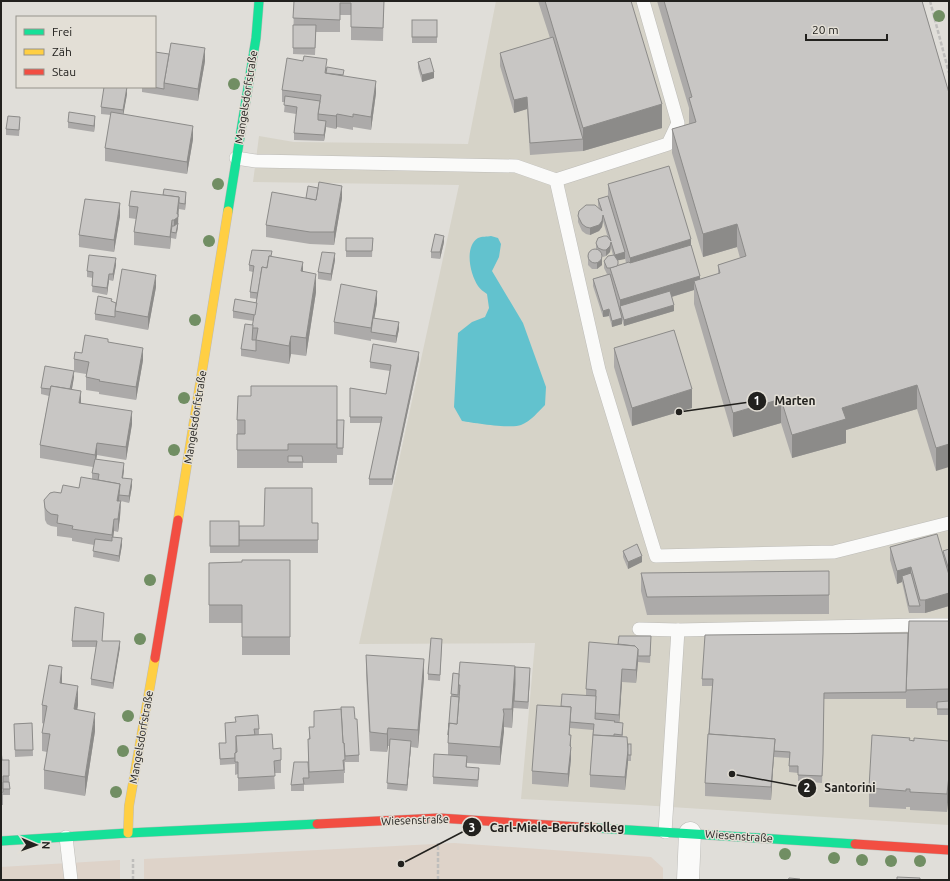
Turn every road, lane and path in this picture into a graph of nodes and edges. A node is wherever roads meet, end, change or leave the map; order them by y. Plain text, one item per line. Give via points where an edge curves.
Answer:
1 (259, 1) edge
2 (643, 1) edge
3 (930, 1) edge
4 (949, 73) edge
5 (236, 158) junction
6 (556, 180) junction
7 (949, 523) edge
8 (949, 625) edge
9 (639, 629) dead end
10 (678, 630) junction
11 (439, 818) junction
12 (665, 832) junction
13 (128, 833) junction
14 (690, 834) junction
15 (66, 837) junction
16 (1, 841) edge
17 (949, 850) edge
18 (71, 880) edge
19 (438, 880) edge
20 (688, 880) edge

1 - 5 street, Mangelsdorfstraße via 256,38
2 - 6 lane via 678,123 668,144
3 - 4 path
5 - 6 lane via 256,161 516,166
5 - 13 street, Mangelsdorfstraße via 168,588 129,806
6 - 7 lane via 599,370 656,556 834,552
8 - 10 lane
9 - 10 lane
10 - 12 lane
11 - 12 street, Wiesenstraße
11 - 13 street, Wiesenstraße
11 - 19 path
12 - 14 street, Wiesenstraße
13 - 15 street, Wiesenstraße
14 - 17 street, Wiesenstraße
14 - 20 street
15 - 16 street, Wiesenstraße
15 - 18 lane

